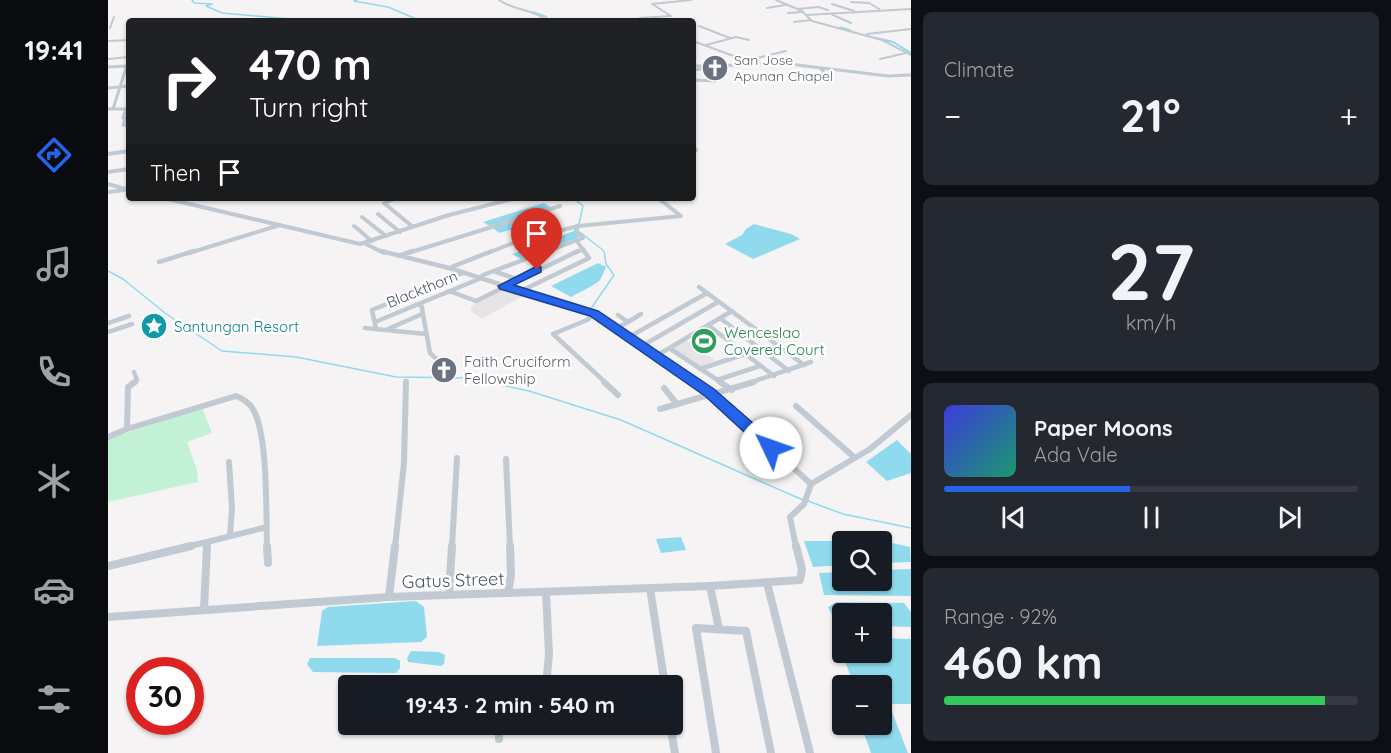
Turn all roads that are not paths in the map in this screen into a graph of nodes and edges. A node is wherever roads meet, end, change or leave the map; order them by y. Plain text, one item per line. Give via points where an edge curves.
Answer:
1 (499, 0) edge
2 (692, 0) edge
3 (776, 0) edge
4 (851, 2) dead end
5 (811, 4) dead end
6 (832, 4) dead end
7 (788, 5) junction
8 (818, 7) junction
9 (767, 8) dead end
10 (798, 9) junction
11 (911, 9) edge
12 (828, 10) dead end
13 (880, 10) junction
14 (855, 11) junction
15 (803, 12) junction
16 (788, 13) dead end
17 (831, 14) junction
18 (807, 15) junction
19 (114, 17) dead end
20 (543, 18) edge
21 (640, 18) edge
22 (811, 20) junction
23 (794, 22) dead end
24 (108, 23) edge
25 (113, 23) junction
26 (851, 23) dead end
27 (699, 26) dead end
28 (110, 28) dead end
29 (897, 28) dead end
30 (911, 29) edge
31 (856, 33) junction
32 (862, 35) junction
33 (731, 39) junction
34 (126, 40) edge
35 (749, 40) dead end
36 (108, 41) edge
37 (696, 42) edge
38 (705, 45) junction
39 (786, 51) dead end
40 (906, 53) junction
41 (911, 53) edge
42 (126, 58) edge
43 (108, 59) edge
44 (880, 59) dead end
45 (748, 60) junction
46 (755, 64) junction
47 (126, 67) edge
48 (701, 67) junction
49 (108, 68) edge
50 (696, 68) edge
51 (820, 68) junction
52 (126, 70) edge
53 (817, 74) dead end
54 (911, 75) edge
55 (716, 81) dead end
56 (696, 82) edge
57 (126, 86) edge
58 (120, 87) junction
59 (108, 88) edge
60 (124, 108) edge
61 (108, 109) edge
62 (113, 109) junction
63 (126, 151) edge
64 (108, 154) edge
65 (126, 169) edge
66 (108, 172) edge
67 (108, 184) edge
68 (126, 190) edge
69 (126, 190) edge
70 (108, 192) edge
71 (177, 201) edge
72 (389, 201) edge
73 (505, 201) edge
74 (662, 201) edge
75 (560, 206) dead end
76 (378, 214) dead end
77 (362, 217) dead end
78 (280, 225) junction
79 (354, 226) dead end
80 (578, 226) junction
81 (413, 227) junction
82 (400, 232) junction
83 (387, 236) junction
84 (577, 241) junction
85 (369, 243) junction
86 (583, 249) junction
87 (398, 256) junction
88 (557, 261) junction
89 (159, 262) dead end
90 (449, 268) junction
91 (567, 268) junction
92 (494, 272) junction
93 (464, 273) junction
94 (479, 279) junction
95 (517, 279) junction
96 (504, 286) junction
97 (699, 287) dead end
98 (449, 291) junction
99 (520, 291) junction
100 (707, 293) junction
101 (718, 302) junction
102 (421, 303) junction
103 (372, 310) joint
104 (732, 311) junction
105 (422, 314) junction
106 (594, 314) junction
107 (642, 314) dead end
108 (618, 315) dead end
109 (129, 316) dead end
110 (720, 318) junction
111 (375, 322) junction
112 (628, 322) junction
113 (108, 323) edge
114 (132, 324) dead end
115 (708, 325) junction
116 (365, 328) dead end
117 (616, 328) junction
118 (376, 329) junction
119 (385, 330) junction
120 (108, 332) edge
121 (426, 334) junction
122 (629, 337) junction
123 (642, 346) junction
124 (669, 348) junction
125 (745, 354) junction
126 (656, 356) junction
127 (811, 362) dead end
128 (454, 365) dead end
129 (804, 365) junction
130 (760, 366) junction
131 (699, 369) junction
132 (789, 371) junction
133 (134, 372) dead end
134 (774, 376) junction
135 (717, 380) junction
136 (406, 381) dead end
137 (664, 388) dead end
138 (732, 390) junction
139 (618, 394) dead end
140 (713, 395) junction
141 (676, 404) junction
142 (796, 406) dead end
143 (660, 409) dead end
144 (911, 415) edge
145 (125, 431) junction
146 (108, 436) edge
147 (457, 458) dead end
148 (855, 458) junction
149 (506, 459) dead end
150 (229, 462) dead end
151 (811, 484) junction
152 (807, 496) joint
153 (804, 504) joint
154 (267, 527) junction
155 (230, 535) junction
156 (207, 542) junction
157 (268, 564) dead end
158 (108, 566) edge
159 (767, 583) junction
160 (710, 586) junction
161 (650, 588) junction
162 (546, 592) junction
163 (508, 593) junction
164 (449, 595) junction
165 (389, 597) junction
166 (204, 609) junction
167 (108, 617) edge
168 (719, 629) junction
169 (547, 675) edge
170 (663, 675) edge
171 (499, 735) edge
172 (672, 735) edge
173 (499, 739) dead end
174 (675, 753) edge
175 (716, 753) edge
176 (771, 753) edge
177 (810, 753) edge

1 - 20 street
2 - 21 street via 652,4 671,16
3 - 7 street
4 - 13 street
5 - 8 street
6 - 14 street
7 - 9 street
7 - 10 street
8 - 10 street
8 - 12 street
10 - 15 street
11 - 13 street
13 - 14 street
14 - 17 street
15 - 16 street
15 - 18 street
17 - 18 street
17 - 26 street
18 - 22 street
19 - 25 street
22 - 23 street
22 - 31 street
24 - 25 street
25 - 28 street
27 - 33 street
29 - 31 street
30 - 32 street
31 - 32 street
32 - 40 street
33 - 35 street
33 - 38 street
34 - 36 street
37 - 38 street
38 - 45 street
39 - 45 street
40 - 41 street
40 - 44 street
42 - 43 street
45 - 46 street
46 - 48 street
46 - 51 street via 790,63
47 - 49 street
48 - 50 street
48 - 56 street
51 - 53 street via 825,73
51 - 54 street
52 - 58 street
55 - 56 street
57 - 58 street
58 - 59 street
58 - 62 street
60 - 62 street
61 - 62 street
63 - 64 street
65 - 66 street
67 - 68 street
69 - 70 street
71 - 78 street
72 - 81 street via 384,203
73 - 81 street
74 - 80 street via 681,216
75 - 87 street
76 - 82 street
77 - 83 street
78 - 85 street via 352,244
78 - 89 street
79 - 85 street
80 - 84 street via 576,230 583,238
80 - 90 street via 513,243
81 - 82 street
82 - 83 street
83 - 85 street
84 - 86 street
84 - 92 street, Blackthorn
85 - 87 street via 376,251
86 - 88 street
86 - 91 street via 589,258
87 - 90 street
88 - 91 street
88 - 95 street
90 - 93 street
91 - 99 street
92 - 94 street, Blackthorn
92 - 95 street
93 - 94 street
93 - 103 street
94 - 96 street
94 - 98 street, Blackthorn
95 - 96 street
96 - 98 street via 476,301
96 - 99 street
97 - 100 street
98 - 102 street, Blackthorn
99 - 106 street
100 - 101 street
100 - 122 street
101 - 104 street
101 - 123 street
102 - 105 street
102 - 111 street, Blackthorn
103 - 111 street
104 - 110 street
104 - 129 street
105 - 119 street
105 - 121 street
106 - 117 street
106 - 139 street via 553,334
107 - 112 street
108 - 112 street
109 - 113 street
110 - 115 street
110 - 132 street
111 - 118 street
112 - 117 street
114 - 120 street
115 - 124 street
115 - 125 street
116 - 118 street
117 - 122 street
118 - 119 street
119 - 121 street
121 - 128 street via 435,360 442,365
122 - 123 street
123 - 126 street
124 - 126 street
124 - 131 street
125 - 130 street
125 - 131 street
126 - 140 street
127 - 129 street
129 - 132 street
130 - 134 street
130 - 135 street
131 - 135 street
132 - 134 street
133 - 145 street via 137,380 128,387
134 - 138 street
135 - 138 street
136 - 165 street via 404,463
137 - 141 street
138 - 140 street
140 - 141 street
140 - 151 street
141 - 143 street
142 - 148 street
144 - 148 street
145 - 146 street
145 - 154 street via 240,396 252,406 259,422
147 - 164 street
148 - 151 street
149 - 163 street via 511,575
150 - 155 street
151 - 152 street
152 - 153 street
153 - 159 street, Gatus Street via 790,517 802,569 800,580
154 - 155 street
154 - 157 street
155 - 156 street
156 - 158 street
156 - 166 street
159 - 160 street, Gatus Street
159 - 177 street
160 - 161 street, Gatus Street
160 - 168 street
161 - 162 street, Gatus Street
161 - 170 street
162 - 163 street, Gatus Street
162 - 169 street
163 - 164 street, Gatus Street
164 - 165 street, Gatus Street
165 - 166 street, Gatus Street
166 - 167 street, Gatus Street
168 - 175 street via 696,628
168 - 176 street via 746,631
171 - 173 street
172 - 174 street

